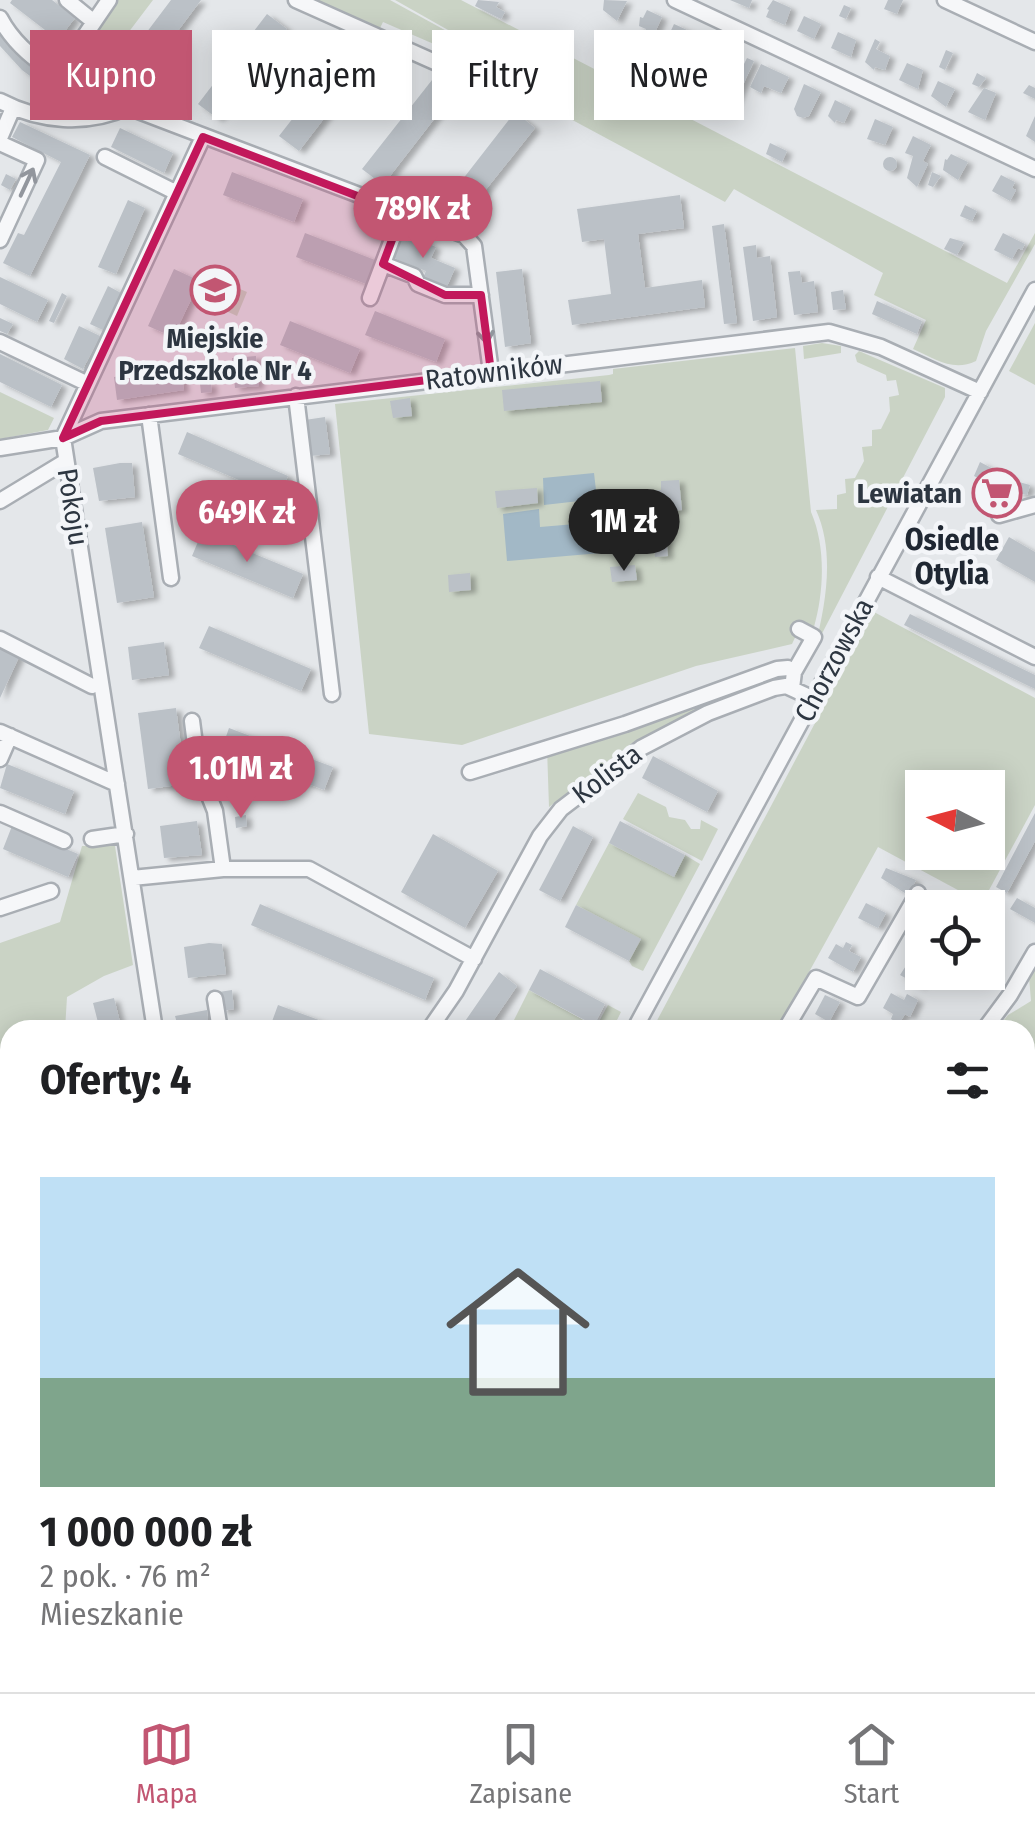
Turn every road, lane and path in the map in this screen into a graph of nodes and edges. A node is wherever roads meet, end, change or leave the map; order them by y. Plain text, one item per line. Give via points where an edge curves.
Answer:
1 (68, 0) edge
2 (109, 0) edge
3 (296, 0) edge
4 (675, 0) edge
5 (945, 0) edge
6 (0, 18) edge
7 (94, 22) junction
8 (89, 30) edge
9 (1035, 42) edge
10 (30, 52) edge
11 (432, 61) edge
12 (7, 104) edge
13 (162, 120) edge
14 (203, 137) junction
15 (0, 141) edge
16 (104, 157) dead end
17 (1035, 169) edge
18 (177, 193) junction
19 (402, 212) junction
20 (0, 240) edge
21 (382, 264) junction
22 (1035, 290) edge
23 (481, 296) junction
24 (370, 298) dead end
25 (0, 342) edge
26 (490, 372) junction
27 (88, 384) junction
28 (980, 392) junction
29 (296, 396) junction
30 (148, 415) junction
31 (63, 438) junction
32 (0, 448) edge
33 (66, 460) junction
34 (0, 501) edge
35 (1035, 504) edge
36 (999, 516) dead end
37 (878, 577) junction
38 (171, 578) dead end
39 (799, 630) dead end
40 (0, 639) edge
41 (1035, 657) edge
42 (794, 672) junction
43 (92, 686) dead end
44 (792, 688) junction
45 (332, 694) dead end
46 (814, 699) junction
47 (192, 721) dead end
48 (5, 734) edge
49 (0, 759) edge
50 (470, 772) dead end
51 (117, 784) junction
52 (0, 813) edge
53 (126, 834) junction
54 (92, 838) dead end
55 (64, 840) dead end
56 (224, 869) junction
57 (132, 878) junction
58 (51, 891) dead end
59 (0, 908) edge
60 (905, 916) edge
61 (1035, 952) edge
62 (474, 959) junction
63 (214, 999) dead end
64 (153, 1020) edge
65 (218, 1020) edge
66 (435, 1020) edge
67 (639, 1020) edge
68 (791, 1020) edge
69 (991, 1020) edge

1 - 7 street
2 - 7 street
3 - 11 street
4 - 17 street
5 - 9 street
6 - 10 street
7 - 8 street
12 - 15 street
13 - 14 street
14 - 18 street, Pokoju
14 - 19 street
20 -> 15 street via 37,160
16 - 18 street
18 - 27 street, Pokoju
19 - 21 street
19 - 23 street via 464,235 474,246
21 - 23 street via 445,295
21 - 24 street
22 - 28 street, Chorzowska
23 -> 26 street
25 - 27 street
26 - 28 street, Ratowników via 829,332 881,346
26 - 29 street, Ratowników
27 - 31 street, Pokoju
28 - 37 street, Chorzowska
29 - 30 street, Ratowników
29 - 45 street
30 - 31 street, Ratowników via 82,426
30 - 38 street
31 - 32 street, Ratowników
31 - 33 street, Pokoju
33 - 34 street
33 - 51 street, Pokoju
35 - 36 street
37 - 41 street
37 - 46 street, Chorzowska
39 - 42 street via 814,637
40 - 43 street
42 - 44 street
42 - 50 street via 777,669
44 - 46 street
44 - 62 street, Kolista via 752,694 662,734 561,809
46 - 67 street, Chorzowska
47 - 56 street
48 - 49 street
48 - 51 street
51 - 53 street, Pokoju
52 - 55 street
53 - 54 street
53 - 57 street, Pokoju
56 - 57 street
56 - 62 street via 309,868
57 - 64 street, Pokoju
58 - 59 street
60 - 68 street via 858,997 816,978
61 - 69 street
62 - 66 street, Kolista
63 - 65 street

